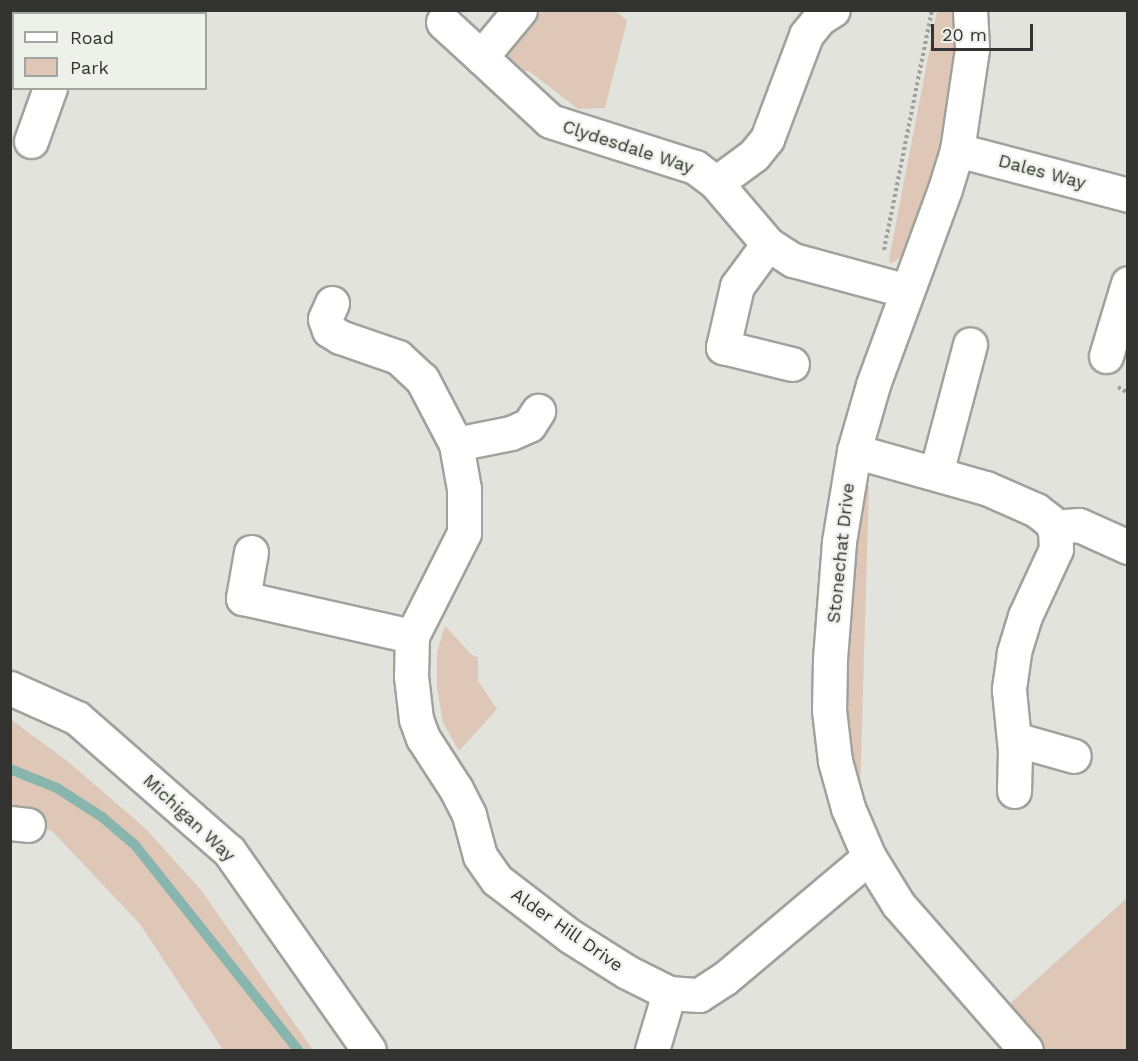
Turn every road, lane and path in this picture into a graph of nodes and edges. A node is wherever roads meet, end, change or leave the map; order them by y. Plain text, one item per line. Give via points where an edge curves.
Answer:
1 (520, 10) edge
2 (833, 10) edge
3 (932, 10) edge
4 (970, 10) edge
5 (442, 22) dead end
6 (481, 57) junction
7 (49, 90) edge
8 (31, 141) dead end
9 (957, 150) junction
10 (716, 183) junction
11 (1128, 195) edge
12 (768, 244) junction
13 (1128, 283) edge
14 (892, 287) junction
15 (332, 303) dead end
16 (970, 344) dead end
17 (1106, 356) dead end
18 (792, 364) dead end
19 (538, 411) dead end
20 (456, 444) junction
21 (854, 451) junction
22 (936, 473) junction
23 (1055, 530) junction
24 (1128, 547) edge
25 (251, 552) dead end
26 (412, 636) junction
27 (10, 688) edge
28 (1014, 739) junction
29 (1074, 756) dead end
30 (1014, 791) dead end
31 (869, 857) junction
32 (669, 993) junction
33 (369, 1050) edge
34 (652, 1050) edge
35 (1026, 1050) edge

1 - 6 street
2 - 10 street via 806,35 767,139 754,155
3 - 14 path
4 - 9 street, Stonechat Drive via 972,49
5 - 6 street, Clydesdale Way
6 - 10 street, Clydesdale Way via 550,121 695,167
7 - 8 street
9 - 11 street, Dales Way
9 - 14 street, Stonechat Drive
10 - 12 street, Clydesdale Way
12 - 14 street, Clydesdale Way via 793,260
12 - 18 street via 737,286 723,346
13 - 17 street
14 - 21 street, Stonechat Drive via 873,385
15 - 20 street, Alder Hill Drive via 325,319 329,330 398,357 422,379
16 - 22 street
19 - 20 street via 529,425 511,433
20 - 26 street, Alder Hill Drive via 464,489 464,533
21 - 22 street
21 - 31 street, Stonechat Drive via 839,543 830,710 835,761 848,808
22 - 23 street via 1027,505 1050,521
23 - 24 street via 1079,525
23 - 28 street via 1056,549 1025,616 1014,653 1009,690
25 - 26 street via 240,611
26 - 32 street, Alder Hill Drive via 416,719 423,738 469,815 480,856 489,869 521,901 570,936
27 - 33 street, Michigan Way via 77,718 229,851
28 - 29 street
28 - 30 street
31 - 32 street, Alder Hill Drive via 724,979 699,995
31 - 35 street, Stonechat Drive via 898,904
32 - 34 street

